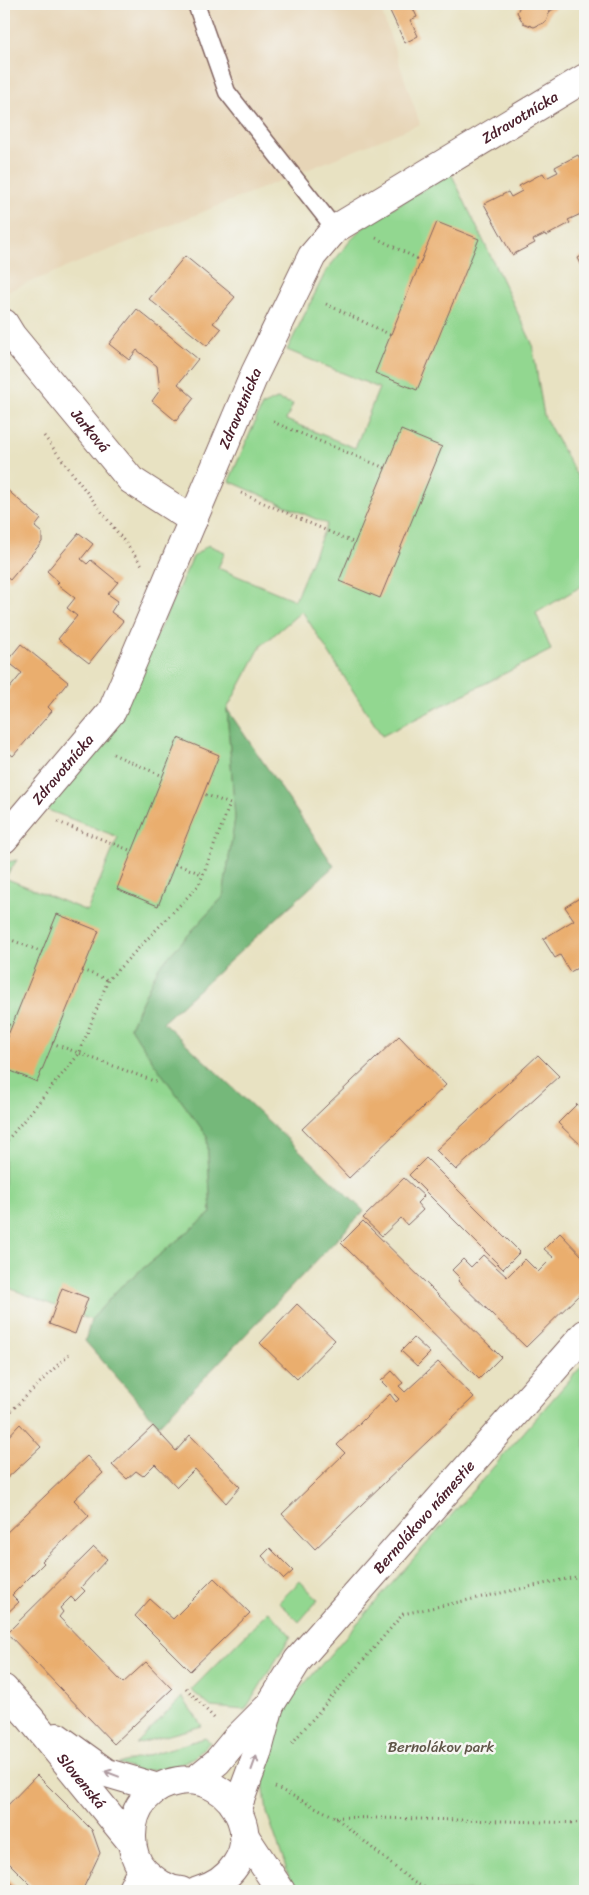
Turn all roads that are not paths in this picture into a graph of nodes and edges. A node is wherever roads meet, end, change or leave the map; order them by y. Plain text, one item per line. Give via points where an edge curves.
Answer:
1 (196, 4) edge
2 (585, 78) edge
3 (335, 229) junction
4 (4, 323) edge
5 (193, 520) junction
6 (4, 839) edge
7 (585, 1334) edge
8 (4, 1689) edge
9 (270, 1706) junction
10 (30, 1718) junction
11 (195, 1780) junction
12 (158, 1788) junction
13 (237, 1808) junction
14 (244, 1835) junction
15 (132, 1843) junction
16 (137, 1880) edge
17 (206, 1890) edge
18 (181, 1891) edge
19 (281, 1891) edge

1 - 3 lane via 227,92
2 - 3 street, Zdravotnícka
3 - 5 street, Zdravotnícka via 312,256 263,357
4 - 5 street, Jarková via 131,480
5 - 6 street, Zdravotnícka via 112,711
7 - 9 street, Bernolákovo námestie via 298,1660
8 - 10 street, Slovenská
9 - 11 street, Bernolákovo námestie via 217,1762
13 -> 9 street, Bernolákovo námestie
12 -> 10 street, Slovenská via 107,1773
10 - 15 street, Slovenská
11 - 12 street via 170,1782
11 - 13 street via 219,1789
12 - 15 street via 144,1800 135,1816
13 - 14 street
14 - 17 street via 238,1862 225,1878
14 - 19 street
15 - 16 street
16 - 18 street

